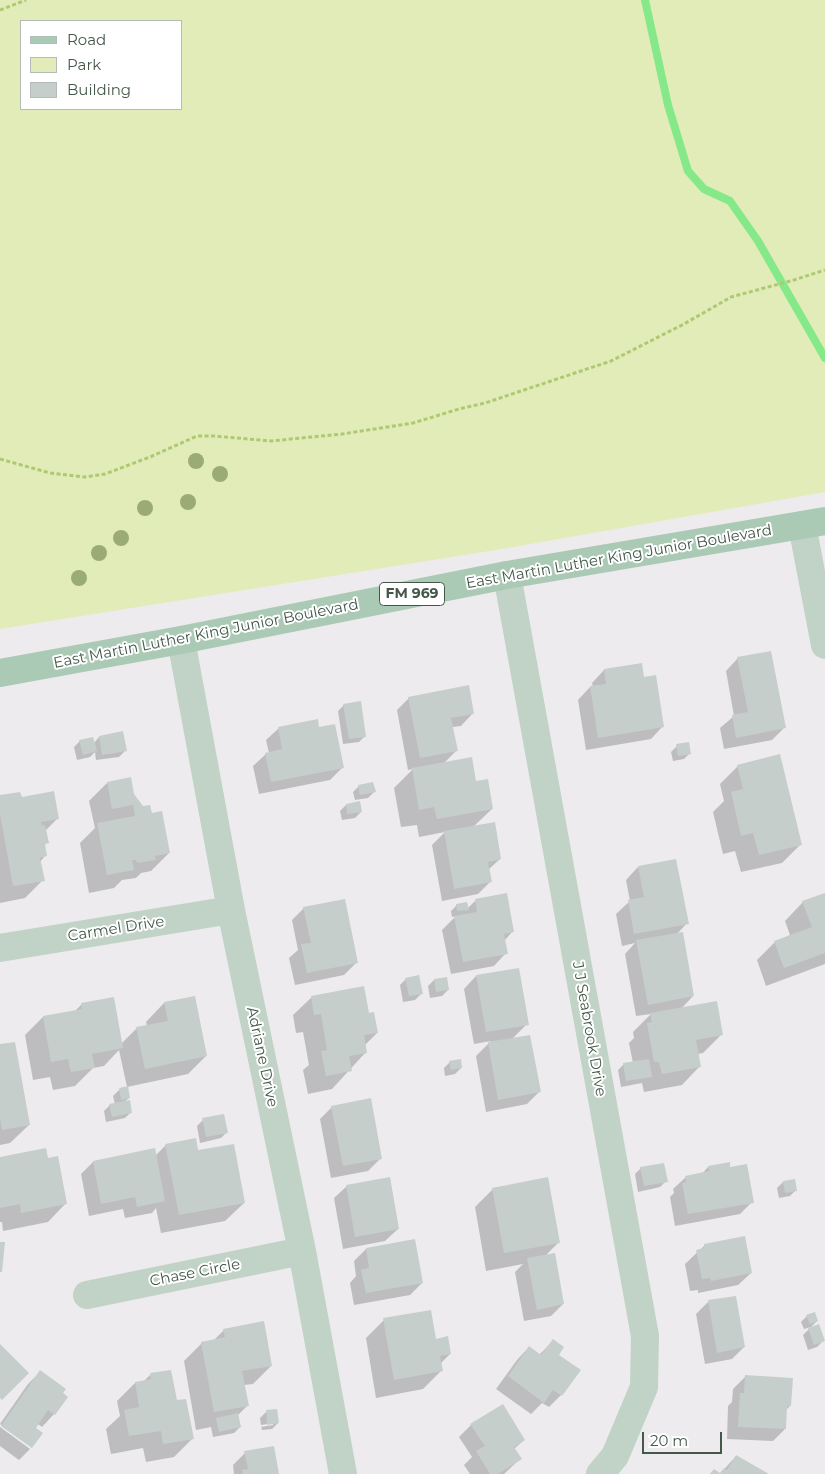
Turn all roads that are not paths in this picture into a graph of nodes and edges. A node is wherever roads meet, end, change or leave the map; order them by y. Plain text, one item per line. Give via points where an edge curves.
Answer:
1 (813, 523) edge
2 (507, 575) junction
3 (181, 640) junction
4 (825, 645) edge
5 (0, 673) edge
6 (232, 910) junction
7 (0, 948) edge
8 (302, 1251) junction
9 (87, 1295) dead end
10 (343, 1474) edge
11 (600, 1474) edge

1 - 2 main road, East Martin Luther King Junior Boulevard / FM 969
1 - 4 street
2 - 3 main road, East Martin Luther King Junior Boulevard / FM 969
2 - 11 street, J J Seabrook Drive via 645,1336 644,1387 614,1456
3 - 5 main road, East Martin Luther King Junior Boulevard / FM 969
3 - 6 street, Adriane Drive
6 - 7 street, Carmel Drive
6 - 8 street, Adriane Drive
8 - 9 street, Chase Circle
8 - 10 street, Adriane Drive

